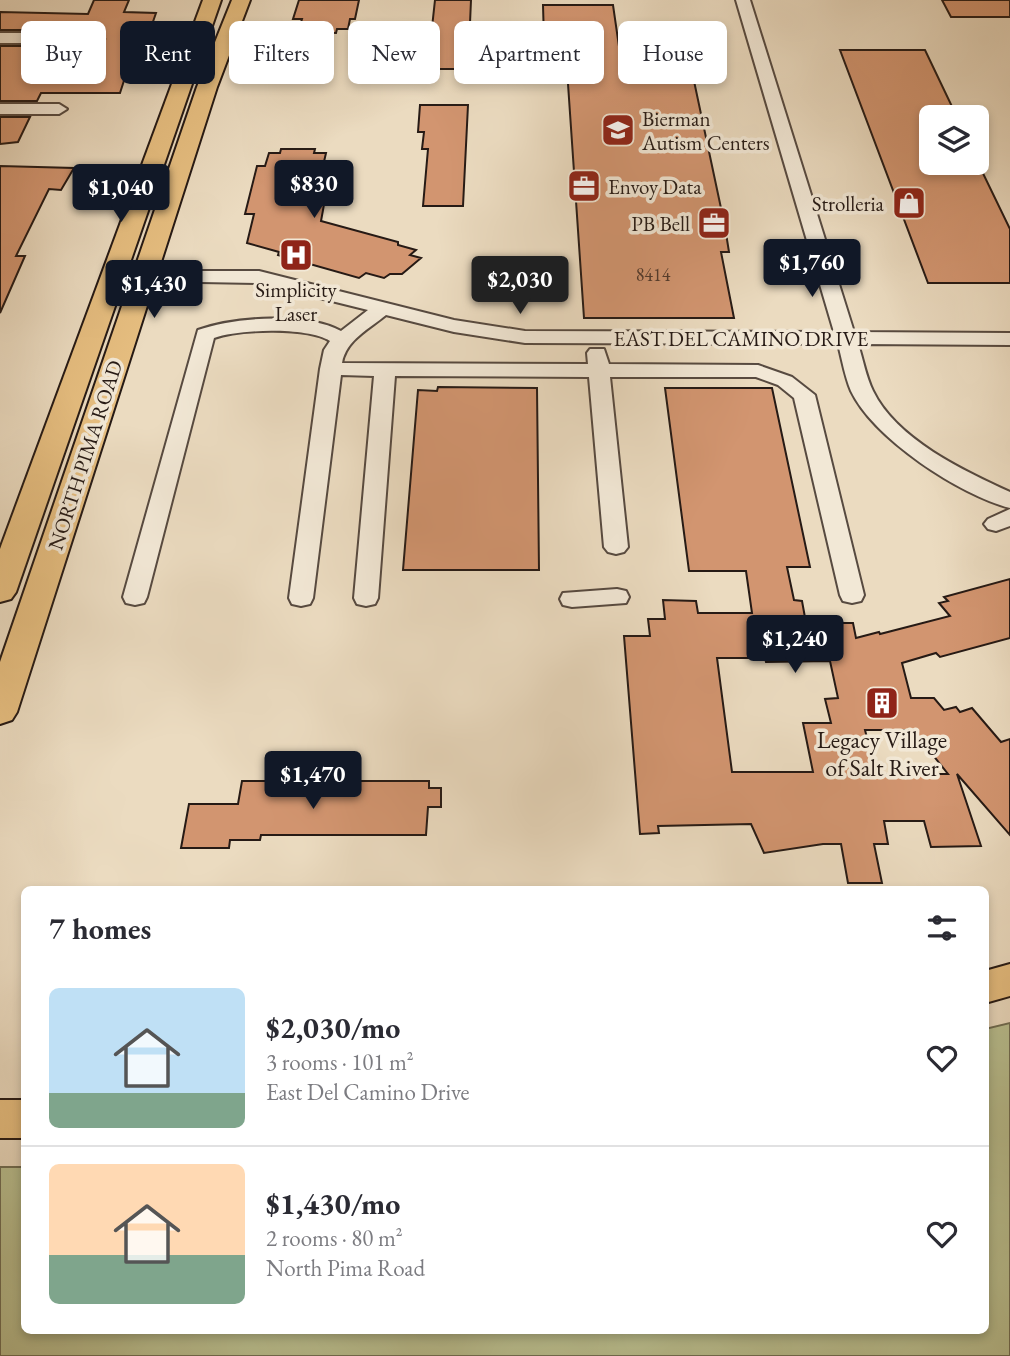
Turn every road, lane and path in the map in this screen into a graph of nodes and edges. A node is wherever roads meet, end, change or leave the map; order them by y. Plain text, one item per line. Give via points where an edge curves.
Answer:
1 (212, 0) edge
2 (241, 0) edge
3 (743, 0) edge
4 (0, 38) edge
5 (21, 38) edge
6 (0, 109) edge
7 (59, 109) dead end
8 (162, 142) junction
9 (144, 275) junction
10 (383, 308) junction
11 (596, 338) junction
12 (845, 338) junction
13 (1010, 339) edge
14 (342, 340) junction
15 (330, 369) junction
16 (385, 370) junction
17 (599, 370) junction
18 (45, 467) junction
19 (1010, 501) edge
20 (616, 547) dead end
21 (0, 592) edge
22 (852, 595) dead end
23 (135, 597) dead end
24 (617, 597) dead end
25 (301, 598) dead end
26 (366, 598) dead end
27 (572, 599) dead end
28 (0, 712) edge
29 (1010, 980) edge
30 (989, 986) edge
31 (0, 1119) edge
32 (21, 1119) edge

1 - 8 main road, NORTH PIMA ROAD
2 - 9 main road, NORTH PIMA ROAD
3 - 12 street
4 - 5 street
6 - 7 street
8 - 9 main road via 164,166 132,260 135,270
8 - 18 main road, NORTH PIMA ROAD
9 - 10 street, EAST DEL CAMINO DRIVE via 259,277
9 - 18 main road via 121,295 76,425
9 - 28 main road, NORTH PIMA ROAD
10 - 11 street, EAST DEL CAMINO DRIVE via 502,335
10 - 14 street
11 - 12 street, EAST DEL CAMINO DRIVE
11 - 17 street
12 - 13 street, EAST DEL CAMINO DRIVE
12 - 19 street via 862,391 896,434 945,469
14 - 15 street via 334,350
14 - 23 street via 324,330 236,326 205,334
15 - 16 street
15 - 25 street
16 - 17 street
16 - 26 street
17 - 20 street
17 - 22 street via 758,371 785,381 804,395
18 - 21 main road, NORTH PIMA ROAD
24 - 27 street
29 - 30 main road
31 - 32 main road

